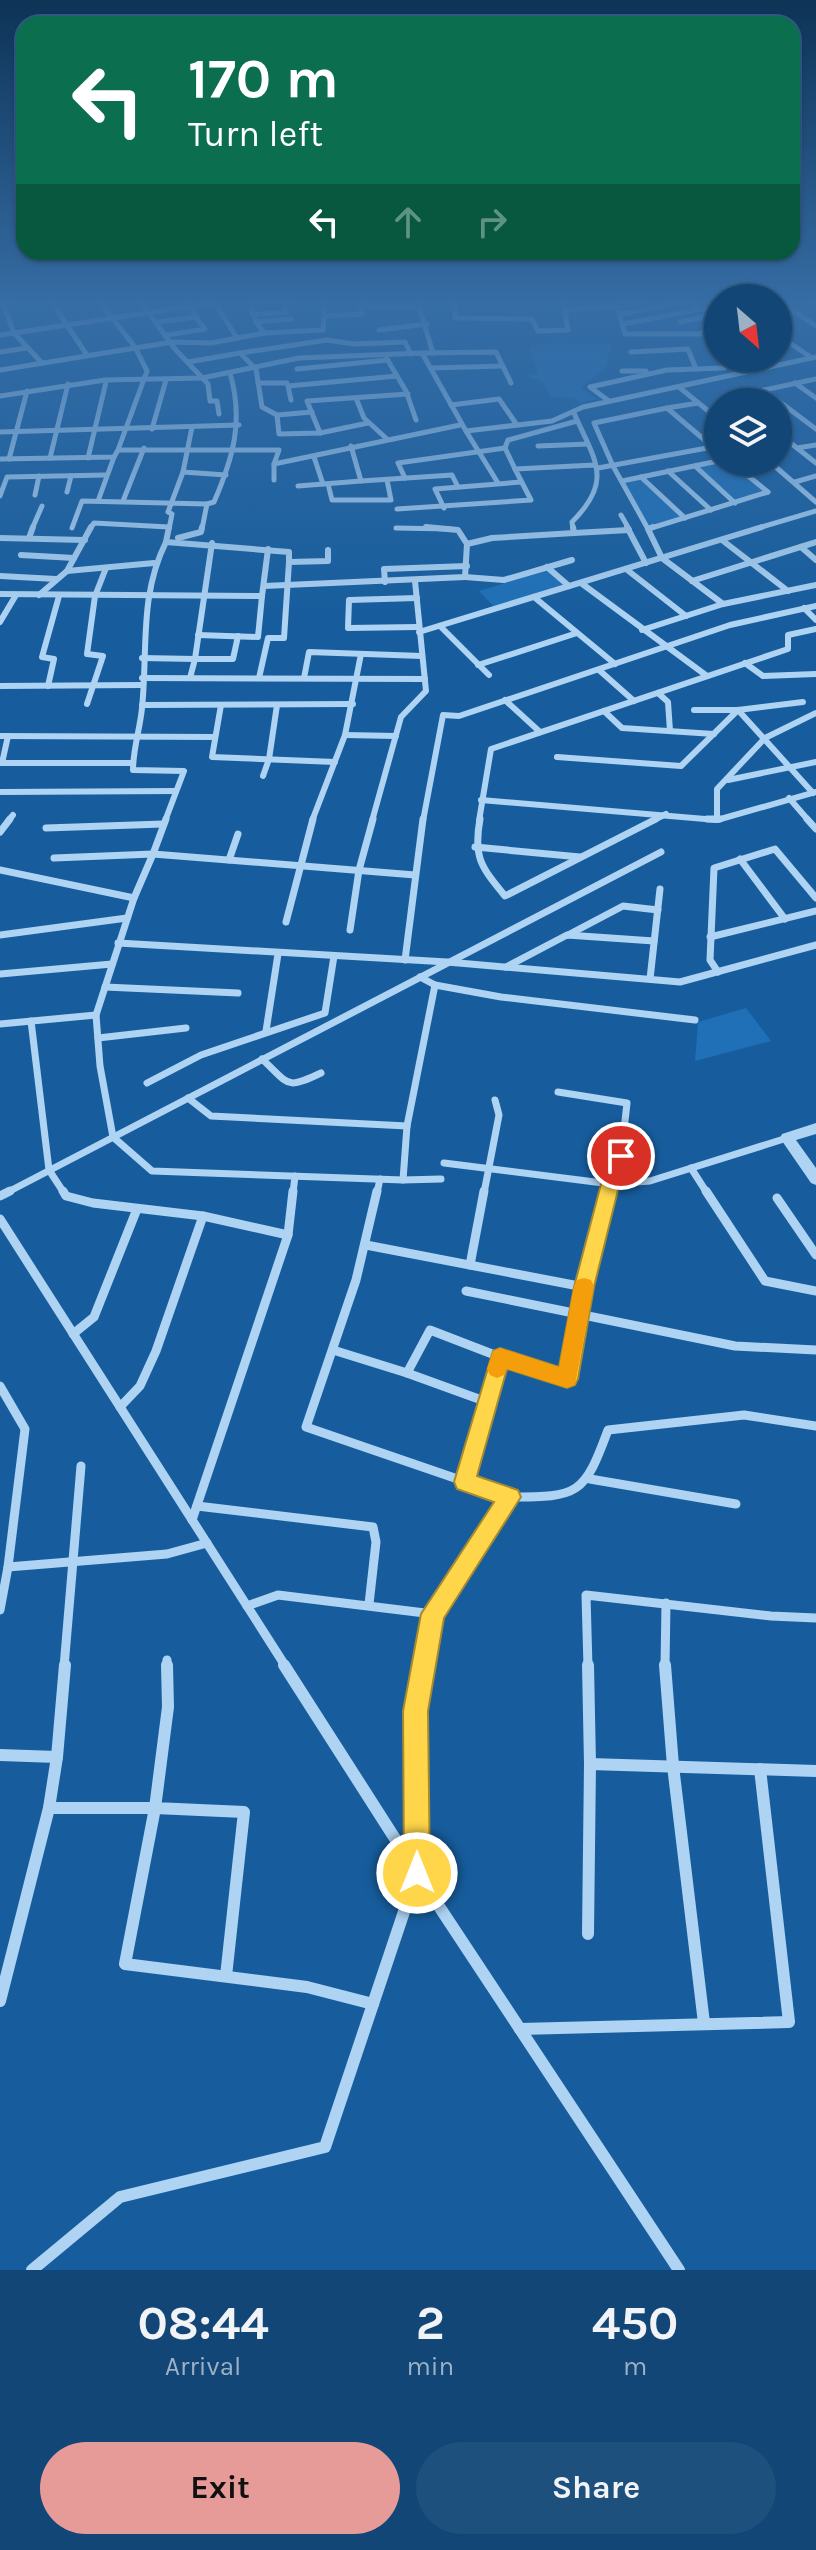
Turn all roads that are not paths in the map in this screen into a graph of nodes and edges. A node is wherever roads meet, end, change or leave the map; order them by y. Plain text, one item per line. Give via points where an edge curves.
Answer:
1 (23, 406) edge
2 (63, 406) edge
3 (100, 406) edge
4 (136, 406) edge
5 (159, 406) edge
6 (218, 406) edge
7 (237, 406) edge
8 (262, 406) edge
9 (309, 406) edge
10 (360, 406) edge
11 (412, 406) edge
12 (451, 406) edge
13 (504, 406) edge
14 (588, 406) edge
15 (680, 406) edge
16 (667, 408) junction
17 (792, 411) edge
18 (312, 412) junction
19 (574, 413) junction
20 (219, 414) dead end
21 (277, 415) junction
22 (416, 420) dead end
23 (577, 421) junction
24 (368, 423) junction
25 (239, 425) junction
26 (460, 425) junction
27 (517, 425) junction
28 (192, 427) junction
29 (152, 429) junction
30 (816, 429) edge
31 (94, 430) junction
32 (127, 430) junction
33 (17, 431) junction
34 (57, 431) junction
35 (466, 431) junction
36 (0, 432) edge
37 (320, 433) junction
38 (704, 438) edge
39 (387, 439) junction
40 (588, 444) junction
41 (792, 444) edge
42 (816, 445) edge
43 (351, 446) junction
44 (538, 446) dead end
45 (144, 448) junction
46 (505, 448) junction
47 (797, 448) junction
48 (233, 449) junction
49 (118, 450) junction
50 (189, 450) junction
51 (477, 450) junction
52 (704, 450) edge
53 (445, 455) junction
54 (114, 457) junction
55 (314, 457) junction
56 (50, 458) junction
57 (88, 458) junction
58 (0, 459) edge
59 (9, 459) junction
60 (816, 463) edge
61 (274, 464) junction
62 (704, 464) edge
63 (613, 466) junction
64 (695, 466) junction
65 (598, 468) junction
66 (515, 469) junction
67 (668, 471) junction
68 (183, 472) junction
69 (105, 475) junction
70 (226, 475) junction
71 (452, 475) junction
72 (39, 476) junction
73 (71, 476) junction
74 (748, 476) edge
75 (788, 476) edge
76 (816, 476) edge
77 (641, 477) junction
78 (405, 478) junction
79 (274, 480) dead end
80 (387, 480) junction
81 (361, 481) junction
82 (622, 481) junction
83 (521, 482) junction
84 (795, 482) junction
85 (498, 483) junction
86 (325, 484) junction
87 (298, 486) dead end
88 (458, 487) junction
89 (67, 492) dead end
90 (35, 495) dead end
91 (0, 496) edge
92 (98, 501) junction
93 (123, 501) junction
94 (816, 502) edge
95 (735, 503) junction
96 (169, 504) junction
97 (207, 504) junction
98 (42, 506) dead end
99 (444, 508) junction
100 (397, 509) dead end
101 (711, 510) junction
102 (816, 511) edge
103 (621, 515) dead end
104 (685, 518) junction
105 (393, 519) dead end
106 (407, 526) junction
107 (169, 527) junction
108 (72, 528) dead end
109 (396, 528) dead end
110 (648, 529) junction
111 (629, 530) junction
112 (574, 533) junction
113 (0, 538) edge
114 (29, 538) junction
115 (85, 540) junction
116 (722, 540) junction
117 (166, 542) junction
118 (177, 542) junction
119 (816, 542) edge
120 (212, 543) junction
121 (467, 544) junction
122 (801, 547) junction
123 (268, 549) junction
124 (328, 550) dead end
125 (21, 555) dead end
126 (74, 558) junction
127 (662, 558) junction
128 (572, 560) dead end
129 (816, 560) edge
130 (289, 562) junction
131 (753, 562) junction
132 (154, 563) junction
133 (646, 563) junction
134 (467, 566) junction
135 (547, 567) junction
136 (106, 568) junction
137 (626, 569) junction
138 (67, 571) junction
139 (0, 576) edge
140 (465, 577) junction
141 (56, 579) junction
142 (415, 581) junction
143 (692, 581) junction
144 (385, 582) junction
145 (581, 583) junction
146 (816, 585) edge
147 (264, 586) junction
148 (289, 586) junction
149 (569, 586) junction
150 (788, 591) junction
151 (0, 594) edge
152 (16, 595) junction
153 (39, 595) junction
154 (204, 595) junction
155 (59, 596) junction
156 (95, 596) junction
157 (145, 596) junction
158 (262, 596) junction
159 (534, 597) junction
160 (417, 598) junction
161 (723, 604) junction
162 (816, 606) edge
163 (804, 608) junction
164 (686, 616) junction
165 (816, 620) edge
166 (0, 622) edge
167 (440, 626) junction
168 (816, 629) edge
169 (418, 630) junction
170 (642, 630) junction
171 (577, 633) junction
172 (198, 635) junction
173 (238, 636) junction
174 (258, 637) junction
175 (268, 638) junction
176 (669, 645) junction
177 (361, 654) junction
178 (422, 656) junction
179 (142, 658) junction
180 (195, 659) junction
181 (745, 663) junction
182 (615, 664) junction
183 (478, 665) junction
184 (599, 670) junction
185 (816, 674) edge
186 (489, 675) dead end
187 (707, 676) junction
188 (190, 678) junction
189 (259, 678) junction
190 (304, 678) junction
191 (355, 679) junction
192 (425, 679) junction
193 (142, 682) junction
194 (0, 686) edge
195 (48, 686) junction
196 (95, 686) junction
197 (658, 693) junction
198 (505, 700) junction
199 (634, 701) junction
200 (803, 702) dead end
201 (87, 704) dead end
202 (353, 704) junction
203 (142, 705) junction
204 (221, 705) junction
205 (277, 705) junction
206 (694, 710) dead end
207 (738, 710) junction
208 (604, 711) junction
209 (816, 713) edge
210 (670, 731) junction
211 (540, 732) junction
212 (714, 734) junction
213 (138, 735) junction
214 (345, 735) junction
215 (4, 736) edge
216 (396, 736) junction
217 (215, 737) junction
218 (765, 738) junction
219 (557, 757) dead end
220 (269, 759) junction
221 (335, 762) junction
222 (816, 762) edge
223 (1, 763) edge
224 (132, 763) junction
225 (791, 768) junction
226 (263, 776) dead end
227 (728, 780) junction
228 (176, 791) junction
229 (0, 792) edge
230 (814, 792) edge
231 (789, 798) junction
232 (481, 800) junction
233 (666, 814) junction
234 (13, 815) dead end
235 (717, 820) junction
236 (163, 824) junction
237 (46, 828) dead end
238 (816, 829) edge
239 (0, 832) edge
240 (238, 834) dead end
241 (475, 847) junction
242 (661, 852) dead end
243 (153, 854) junction
244 (581, 857) junction
245 (54, 858) dead end
246 (740, 859) junction
247 (229, 860) junction
248 (301, 866) junction
249 (0, 870) edge
250 (359, 870) junction
251 (415, 875) junction
252 (660, 889) dead end
253 (134, 898) junction
254 (816, 898) edge
255 (658, 910) junction
256 (816, 911) edge
257 (127, 918) junction
258 (785, 919) junction
259 (286, 922) dead end
260 (350, 930) dead end
261 (0, 935) edge
262 (567, 935) junction
263 (710, 937) junction
264 (654, 941) junction
265 (118, 943) junction
266 (816, 945) edge
267 (278, 954) junction
268 (334, 956) junction
269 (405, 960) junction
270 (447, 962) junction
271 (112, 964) junction
272 (505, 967) junction
273 (718, 972) junction
274 (0, 974) edge
275 (420, 977) junction
276 (650, 979) junction
277 (435, 985) junction
278 (105, 987) junction
279 (238, 993) dead end
280 (96, 1015) junction
281 (695, 1020) dead end
282 (31, 1021) junction
283 (0, 1024) edge
284 (186, 1028) dead end
285 (266, 1031) junction
286 (98, 1038) junction
287 (262, 1059) junction
288 (321, 1073) dead end
289 (147, 1083) dead end
290 (558, 1092) dead end
291 (188, 1098) junction
292 (495, 1100) dead end
293 (407, 1126) junction
294 (816, 1128) edge
295 (113, 1137) junction
296 (787, 1138) junction
297 (444, 1163) dead end
298 (691, 1168) junction
299 (489, 1169) junction
300 (49, 1170) junction
301 (295, 1176) junction
302 (380, 1179) junction
303 (441, 1179) dead end
304 (816, 1179) edge
305 (403, 1180) junction
306 (614, 1184) junction
307 (0, 1196) edge
308 (777, 1198) dead end
309 (137, 1209) junction
310 (203, 1216) junction
311 (0, 1219) edge
312 (288, 1235) junction
313 (366, 1245) junction
314 (816, 1255) edge
315 (470, 1265) junction
316 (584, 1287) junction
317 (466, 1291) dead end
318 (816, 1291) edge
319 (581, 1316) junction
320 (73, 1334) junction
321 (333, 1350) junction
322 (816, 1350) edge
323 (500, 1357) junction
324 (407, 1373) junction
325 (0, 1386) edge
326 (487, 1402) junction
327 (120, 1407) junction
328 (816, 1426) edge
329 (81, 1466) dead end
330 (590, 1479) junction
331 (465, 1482) junction
332 (510, 1497) junction
333 (736, 1504) dead end
334 (197, 1506) junction
335 (192, 1520) junction
336 (207, 1543) junction
337 (74, 1561) junction
338 (8, 1567) junction
339 (666, 1603) junction
340 (369, 1604) junction
341 (247, 1606) junction
342 (0, 1610) edge
343 (433, 1614) junction
344 (816, 1618) edge
345 (167, 1660) dead end
346 (0, 1755) edge
347 (57, 1757) junction
348 (590, 1764) junction
349 (673, 1766) junction
350 (760, 1769) junction
351 (816, 1771) edge
352 (49, 1808) junction
353 (155, 1808) junction
354 (417, 1873) junction
355 (588, 1934) dead end
356 (226, 1976) junction
357 (0, 2001) edge
358 (373, 2004) junction
359 (704, 2023) junction
360 (520, 2029) junction
361 (675, 2268) edge
362 (32, 2270) edge

1 - 33 street
2 - 34 street
3 - 31 street
4 - 32 street
5 - 29 street
6 - 20 street
7 - 25 street
8 - 21 street
9 - 18 street
10 - 24 street
11 - 22 street
12 - 26 street
13 - 27 street
14 - 19 street
15 - 16 street
16 - 38 street
16 - 63 street via 594,423
17 - 30 street
18 - 21 street
18 - 37 street
19 - 23 street
19 - 27 street
21 - 37 street via 279,434
23 - 40 street
23 - 46 street via 508,440
24 - 37 street
24 - 39 street
25 - 28 street
25 - 48 street
26 - 35 street
26 - 39 street
27 - 35 street
28 - 29 street
28 - 50 street
29 - 32 street
31 - 32 street
31 - 34 street
31 - 57 street
32 - 49 street
33 - 34 street
33 - 36 street
33 - 59 street
34 - 56 street
35 - 51 street
39 - 43 street
40 - 44 street
40 - 65 street
41 - 47 street
42 - 47 street
43 - 55 street
43 - 81 street
45 - 49 street
45 - 50 street
45 - 93 street
46 - 51 street
46 - 66 street
47 - 60 street
48 - 50 street
48 - 61 street via 279,450
48 - 70 street
49 - 54 street
50 - 68 street
51 - 53 street
51 - 85 street
52 - 63 street
53 - 71 street
53 - 78 street via 398,463
54 - 57 street
54 - 69 street
55 - 61 street
55 - 86 street
56 - 57 street
56 - 59 street
58 - 59 street
61 - 79 street
62 - 64 street
63 - 65 street
63 - 82 street
64 - 67 street
64 - 95 street
65 - 66 street
65 - 112 street via 595,495 572,522
66 - 83 street
67 - 77 street
67 - 101 street
68 - 70 street
68 - 96 street
69 - 73 street
69 - 92 street
70 - 97 street via 214,502
71 - 78 street
71 - 88 street
72 - 73 street
72 - 90 street
72 - 91 street via 7,477
73 - 89 street
74 - 95 street via 768,492
75 - 84 street
76 - 84 street
77 - 82 street
77 - 104 street
78 - 80 street
80 - 81 street
80 - 86 street via 391,500 332,500
81 - 86 street
82 - 110 street
83 - 85 street
83 - 99 street via 531,500
84 - 94 street
85 - 88 street
86 - 87 street
88 - 99 street via 435,489
92 - 93 street
92 - 108 street via 82,501
93 - 96 street
95 - 101 street
96 - 97 street
96 - 107 street
97 - 118 street via 201,532
98 - 114 street
99 - 100 street
101 - 104 street
102 - 116 street
103 - 111 street
104 - 110 street
105 - 106 street
106 - 109 street
106 - 121 street via 458,530
107 - 115 street via 94,523
107 - 117 street
110 - 127 street
111 - 112 street
111 - 133 street
112 - 121 street
113 - 114 street
114 - 115 street
115 - 126 street
116 - 127 street
116 - 131 street
117 - 118 street
117 - 132 street
118 - 120 street
119 - 122 street
120 - 123 street
120 - 154 street
121 - 134 street
122 - 129 street
122 - 131 street
123 - 130 street via 289,552
123 - 147 street
124 - 130 street via 328,561
125 - 126 street
126 - 138 street
127 - 133 street
127 - 143 street
128 - 135 street
130 - 148 street
131 - 143 street
131 - 150 street
132 - 136 street
132 - 157 street
133 - 137 street
134 - 140 street
134 - 144 street via 384,569
135 - 140 street via 504,580
135 - 149 street
136 - 138 street
136 - 156 street
137 - 145 street
137 - 164 street
138 - 141 street
139 - 141 street
140 - 142 street
141 - 153 street
142 - 144 street
142 - 160 street
143 - 161 street
144 - 148 street
145 - 149 street
145 - 170 street
146 - 150 street
147 - 148 street
147 - 158 street
148 - 175 street via 284,638
149 - 159 street
150 - 161 street
151 - 152 street
152 - 153 street
152 - 166 street
153 - 155 street
154 - 157 street
154 - 158 street
154 - 172 street
155 - 156 street
155 - 195 street via 42,657 54,659
156 - 157 street
156 - 196 street via 87,654 103,656
157 - 179 street
158 - 174 street
159 - 167 street
159 - 171 street
160 - 169 street
160 - 169 street via 349,600 348,628
161 - 164 street
162 - 163 street
163 - 165 street
163 - 176 street
164 - 170 street
167 - 169 street
167 - 183 street
168 - 181 street via 788,635 788,649
169 - 178 street
170 - 176 street
171 - 182 street
171 - 183 street
172 - 173 street
172 - 180 street
173 - 174 street
173 - 180 street via 233,659
174 - 175 street
175 - 189 street
176 - 182 street
176 - 187 street
177 - 178 street
177 - 190 street via 309,652
177 - 191 street
178 - 192 street
179 - 180 street
179 - 193 street
180 - 188 street
181 - 185 street via 763,676
181 - 187 street
182 - 184 street
183 - 186 street
184 - 198 street
184 - 199 street
187 - 197 street
188 - 189 street
188 - 193 street
189 - 190 street
190 - 191 street
191 - 192 street
191 - 202 street
192 - 216 street via 426,691 401,717
193 - 196 street
193 - 203 street
194 - 195 street
195 - 196 street
196 - 201 street
197 - 199 street
197 - 210 street via 668,702
198 - 211 street
198 - 251 street via 459,716 443,715
199 - 208 street
200 - 207 street
202 - 205 street
202 - 214 street
203 - 204 street
203 - 213 street
204 - 205 street
204 - 217 street
205 - 220 street
206 - 207 street
207 - 212 street
207 - 218 street
208 - 210 street via 622,728
208 - 211 street
209 - 218 street
210 - 212 street
211 - 232 street via 491,749
212 - 219 street via 681,766
213 - 215 street
213 - 217 street
213 - 224 street
214 - 216 street
214 - 221 street
215 - 223 street
216 - 250 street
217 - 220 street via 212,757
218 - 225 street
218 - 227 street
220 - 221 street
220 - 226 street
221 - 248 street via 315,810
222 - 225 street
223 - 224 street
224 - 228 street via 133,770 184,771
225 - 227 street
225 - 230 street
227 - 235 street via 717,789
228 - 229 street
228 - 236 street
230 - 231 street
231 - 235 street
231 - 238 street
232 - 233 street
232 - 241 street
233 - 235 street
233 - 244 street
234 - 239 street
236 - 237 street
236 - 243 street
240 - 247 street
241 - 244 street
241 - 244 street via 488,876 505,896
242 - 270 street
243 - 245 street
243 - 247 street
243 - 253 street
246 - 254 street via 775,849
246 - 258 street
246 - 263 street via 714,868
247 - 248 street
248 - 250 street
248 - 259 street
249 - 253 street
250 - 251 street
250 - 260 street
251 - 269 street
252 - 255 street
253 - 257 street
255 - 262 street via 623,906
255 - 264 street
256 - 258 street
257 - 261 street
257 - 265 street
258 - 263 street
262 - 264 street
262 - 272 street
263 - 273 street via 710,960
264 - 276 street
265 - 267 street
265 - 271 street
266 - 273 street
267 - 268 street
267 - 285 street
268 - 269 street
268 - 285 street via 325,1013
269 - 270 street
270 - 272 street
270 - 275 street
271 - 274 street
271 - 278 street
272 - 276 street
273 - 276 street via 680,982
275 - 277 street
275 - 287 street
277 - 281 street
277 - 293 street
278 - 279 street
278 - 280 street
280 - 282 street
280 - 286 street
282 - 283 street
282 - 300 street
284 - 286 street
285 - 289 street via 201,1055
286 - 295 street
287 - 288 street via 295,1085
287 - 291 street
290 - 306 street via 627,1103
291 - 293 street via 211,1116
291 - 295 street
292 - 299 street via 499,1115
293 - 305 street
294 - 296 street
295 - 300 street
295 - 301 street via 152,1171
296 - 298 street
296 - 304 street
297 - 299 street
298 - 306 street via 650,1181
298 - 318 street via 765,1281
299 - 306 street
299 - 315 street
300 - 307 street
300 - 309 street via 66,1196
301 - 302 street
301 - 312 street
302 - 305 street
302 - 313 street
303 - 305 street
306 - 316 street
308 - 314 street
309 - 310 street
309 - 320 street via 94,1317
310 - 312 street
310 - 327 street via 156,1351 140,1386
311 - 320 street
312 - 334 street
313 - 315 street
313 - 321 street
315 - 316 street
316 - 319 street
317 - 319 street
319 - 322 street via 735,1346
319 - 323 street via 567,1379
320 - 327 street
321 - 324 street
321 - 331 street via 306,1427
323 - 324 street via 430,1330
323 - 326 street
324 - 326 street
325 - 338 street via 25,1429
326 - 331 street
327 - 335 street
328 - 330 street via 744,1415 608,1430
329 - 337 street
330 - 332 street via 565,1497
330 - 333 street
331 - 332 street
332 - 343 street
334 - 335 street
334 - 340 street via 373,1527
335 - 336 street
336 - 337 street via 167,1554
336 - 341 street
337 - 338 street
337 - 347 street
338 - 342 street
339 - 344 street
339 - 348 street via 586,1595
339 - 349 street via 663,1646
340 - 341 street via 278,1595
340 - 343 street
341 - 354 street
343 - 354 street via 415,1711
345 - 353 street via 168,1707
346 - 347 street
347 - 352 street
348 - 349 street
348 - 355 street
349 - 350 street
349 - 359 street
350 - 351 street
350 - 359 street via 789,2022
352 - 353 street
352 - 357 street
353 - 356 street via 244,1812
353 - 356 street via 125,1964
354 - 358 street
354 - 360 street
356 - 358 street via 307,1987
358 - 362 street via 325,2147 120,2197
359 - 360 street
360 - 361 street

